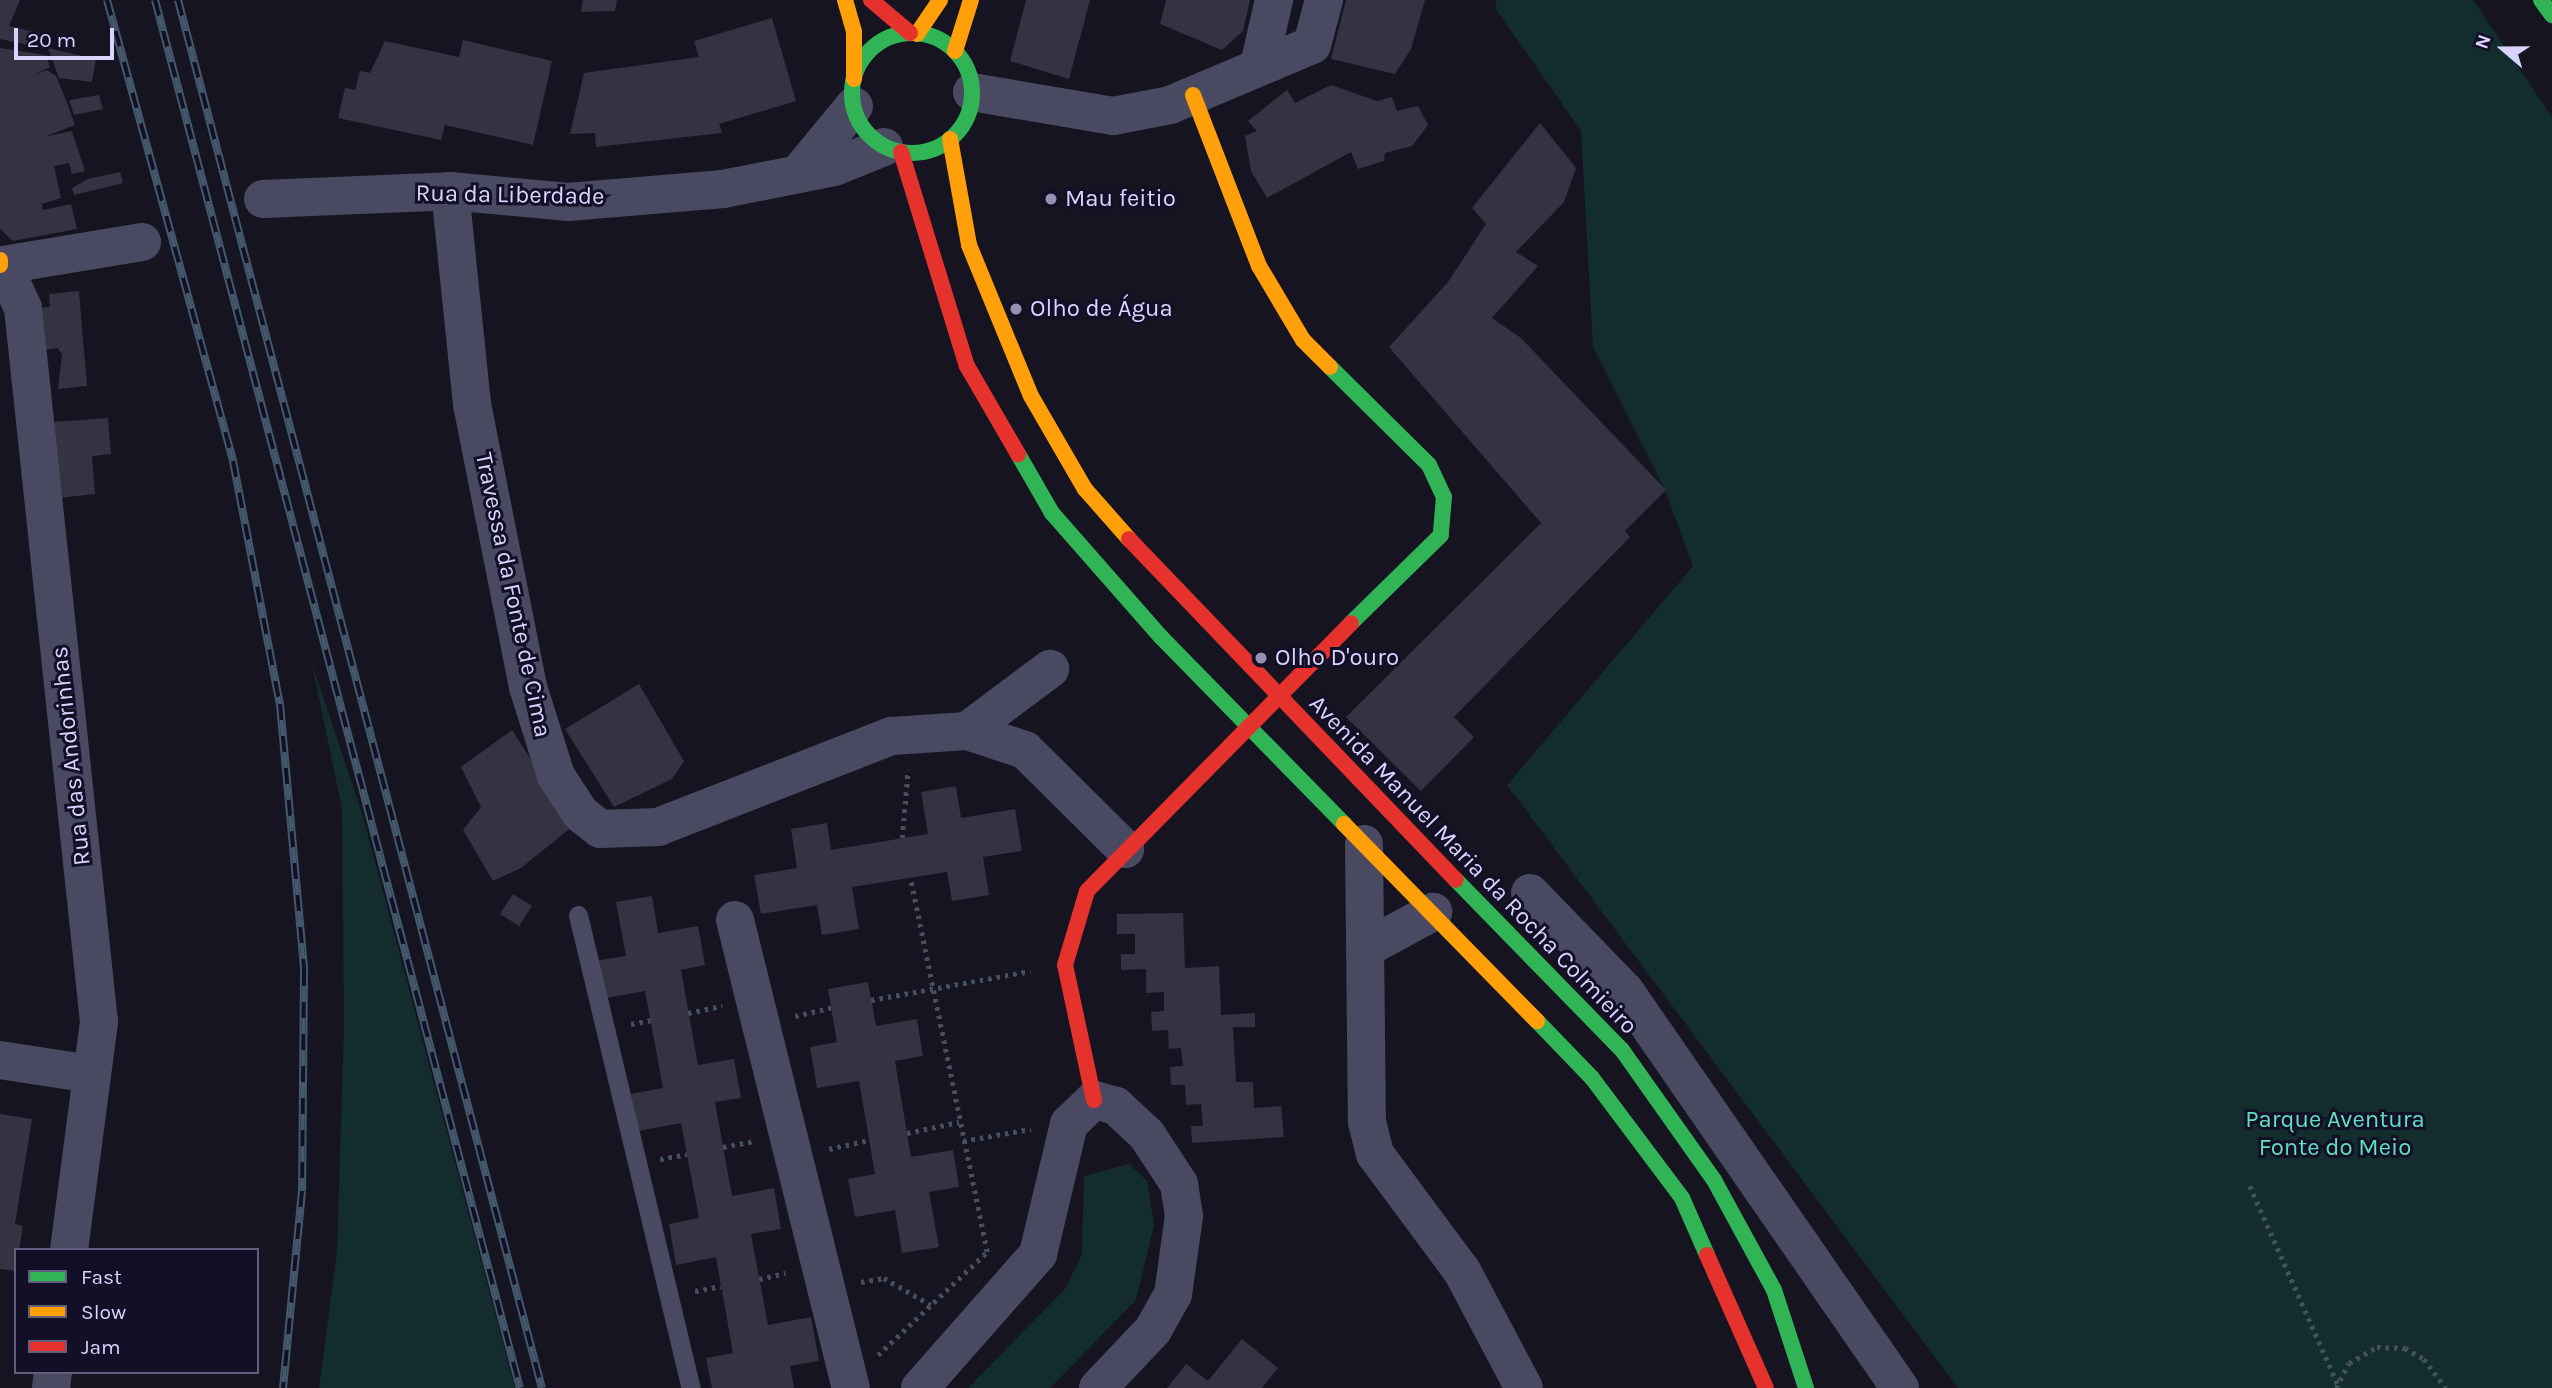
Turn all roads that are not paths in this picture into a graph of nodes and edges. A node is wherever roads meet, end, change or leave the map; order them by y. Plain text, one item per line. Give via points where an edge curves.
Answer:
1 (845, 0) edge
2 (871, 0) edge
3 (940, 0) edge
4 (971, 0) edge
5 (1274, 0) edge
6 (1325, 0) edge
7 (2542, 0) edge
8 (2552, 15) edge
9 (914, 34) junction
10 (956, 51) junction
11 (1259, 65) junction
12 (972, 92) junction
13 (854, 93) junction
14 (1193, 95) junction
15 (950, 139) junction
16 (893, 149) junction
17 (798, 174) junction
18 (450, 191) junction
19 (263, 199) dead end
20 (142, 242) dead end
21 (1, 264) edge
22 (1050, 669) dead end
23 (1277, 695) junction
24 (1249, 723) junction
25 (967, 731) junction
26 (1364, 844) junction
27 (1125, 849) junction
28 (1530, 893) dead end
29 (1433, 912) junction
30 (578, 915) dead end
31 (735, 920) dead end
32 (1370, 946) junction
33 (0, 1059) edge
34 (91, 1074) junction
35 (1094, 1100) junction
36 (69, 1248) edge
37 (850, 1385) edge
38 (691, 1388) edge
39 (920, 1388) edge
40 (1098, 1388) edge
41 (1524, 1388) edge
42 (1766, 1388) edge
43 (1806, 1388) edge
44 (1900, 1388) edge

1 - 13 main road via 854,32
2 - 9 main road
3 - 9 main road
4 - 10 main road
5 - 11 street
6 - 11 street via 1312,45
7 - 8 main road
9 - 10 main road
9 - 13 main road via 874,47
10 - 12 main road
11 - 14 street
12 - 14 street via 1113,116
12 - 15 main road via 970,110
13 - 16 main road via 860,122
13 - 17 street
14 - 23 main road via 1259,266 1303,340 1429,465 1444,497 1441,535
15 - 16 main road via 935,149
15 - 23 main road, Avenida Manuel Maria da Rocha Colmieiro via 969,245 996,317 1031,396 1085,489
16 - 17 street, Rua da Liberdade
16 - 24 main road via 967,366 1052,513 1161,637
17 - 18 street, Rua da Liberdade via 723,189 568,202
18 - 19 street, Rua da Liberdade
18 - 25 street, Travessa da Fonte de Cima via 472,404 528,687 556,776 581,814 600,829 658,827 912,733
20 - 21 street
21 - 34 street, Rua das Andorinhas via 23,308 99,1022
22 - 25 street
23 - 24 main road
23 - 43 main road, Avenida Manuel Maria da Rocha Colmieiro via 1622,1050 1714,1180 1768,1278
24 - 26 main road
24 - 27 main road
25 - 27 street via 1025,750
26 - 29 main road
26 - 32 street
27 - 35 main road via 1087,891 1065,965
28 - 44 street via 1625,990
29 - 32 street
29 - 42 main road via 1592,1077 1682,1198
30 - 38 lane
31 - 37 street
32 - 41 street via 1367,1122 1375,1154 1462,1271
33 - 34 street
34 - 36 street, Rua das Andorinhas
35 - 39 street via 1069,1124 1038,1254
35 - 40 street via 1116,1106 1147,1135 1179,1184 1184,1216 1173,1294 1153,1329

